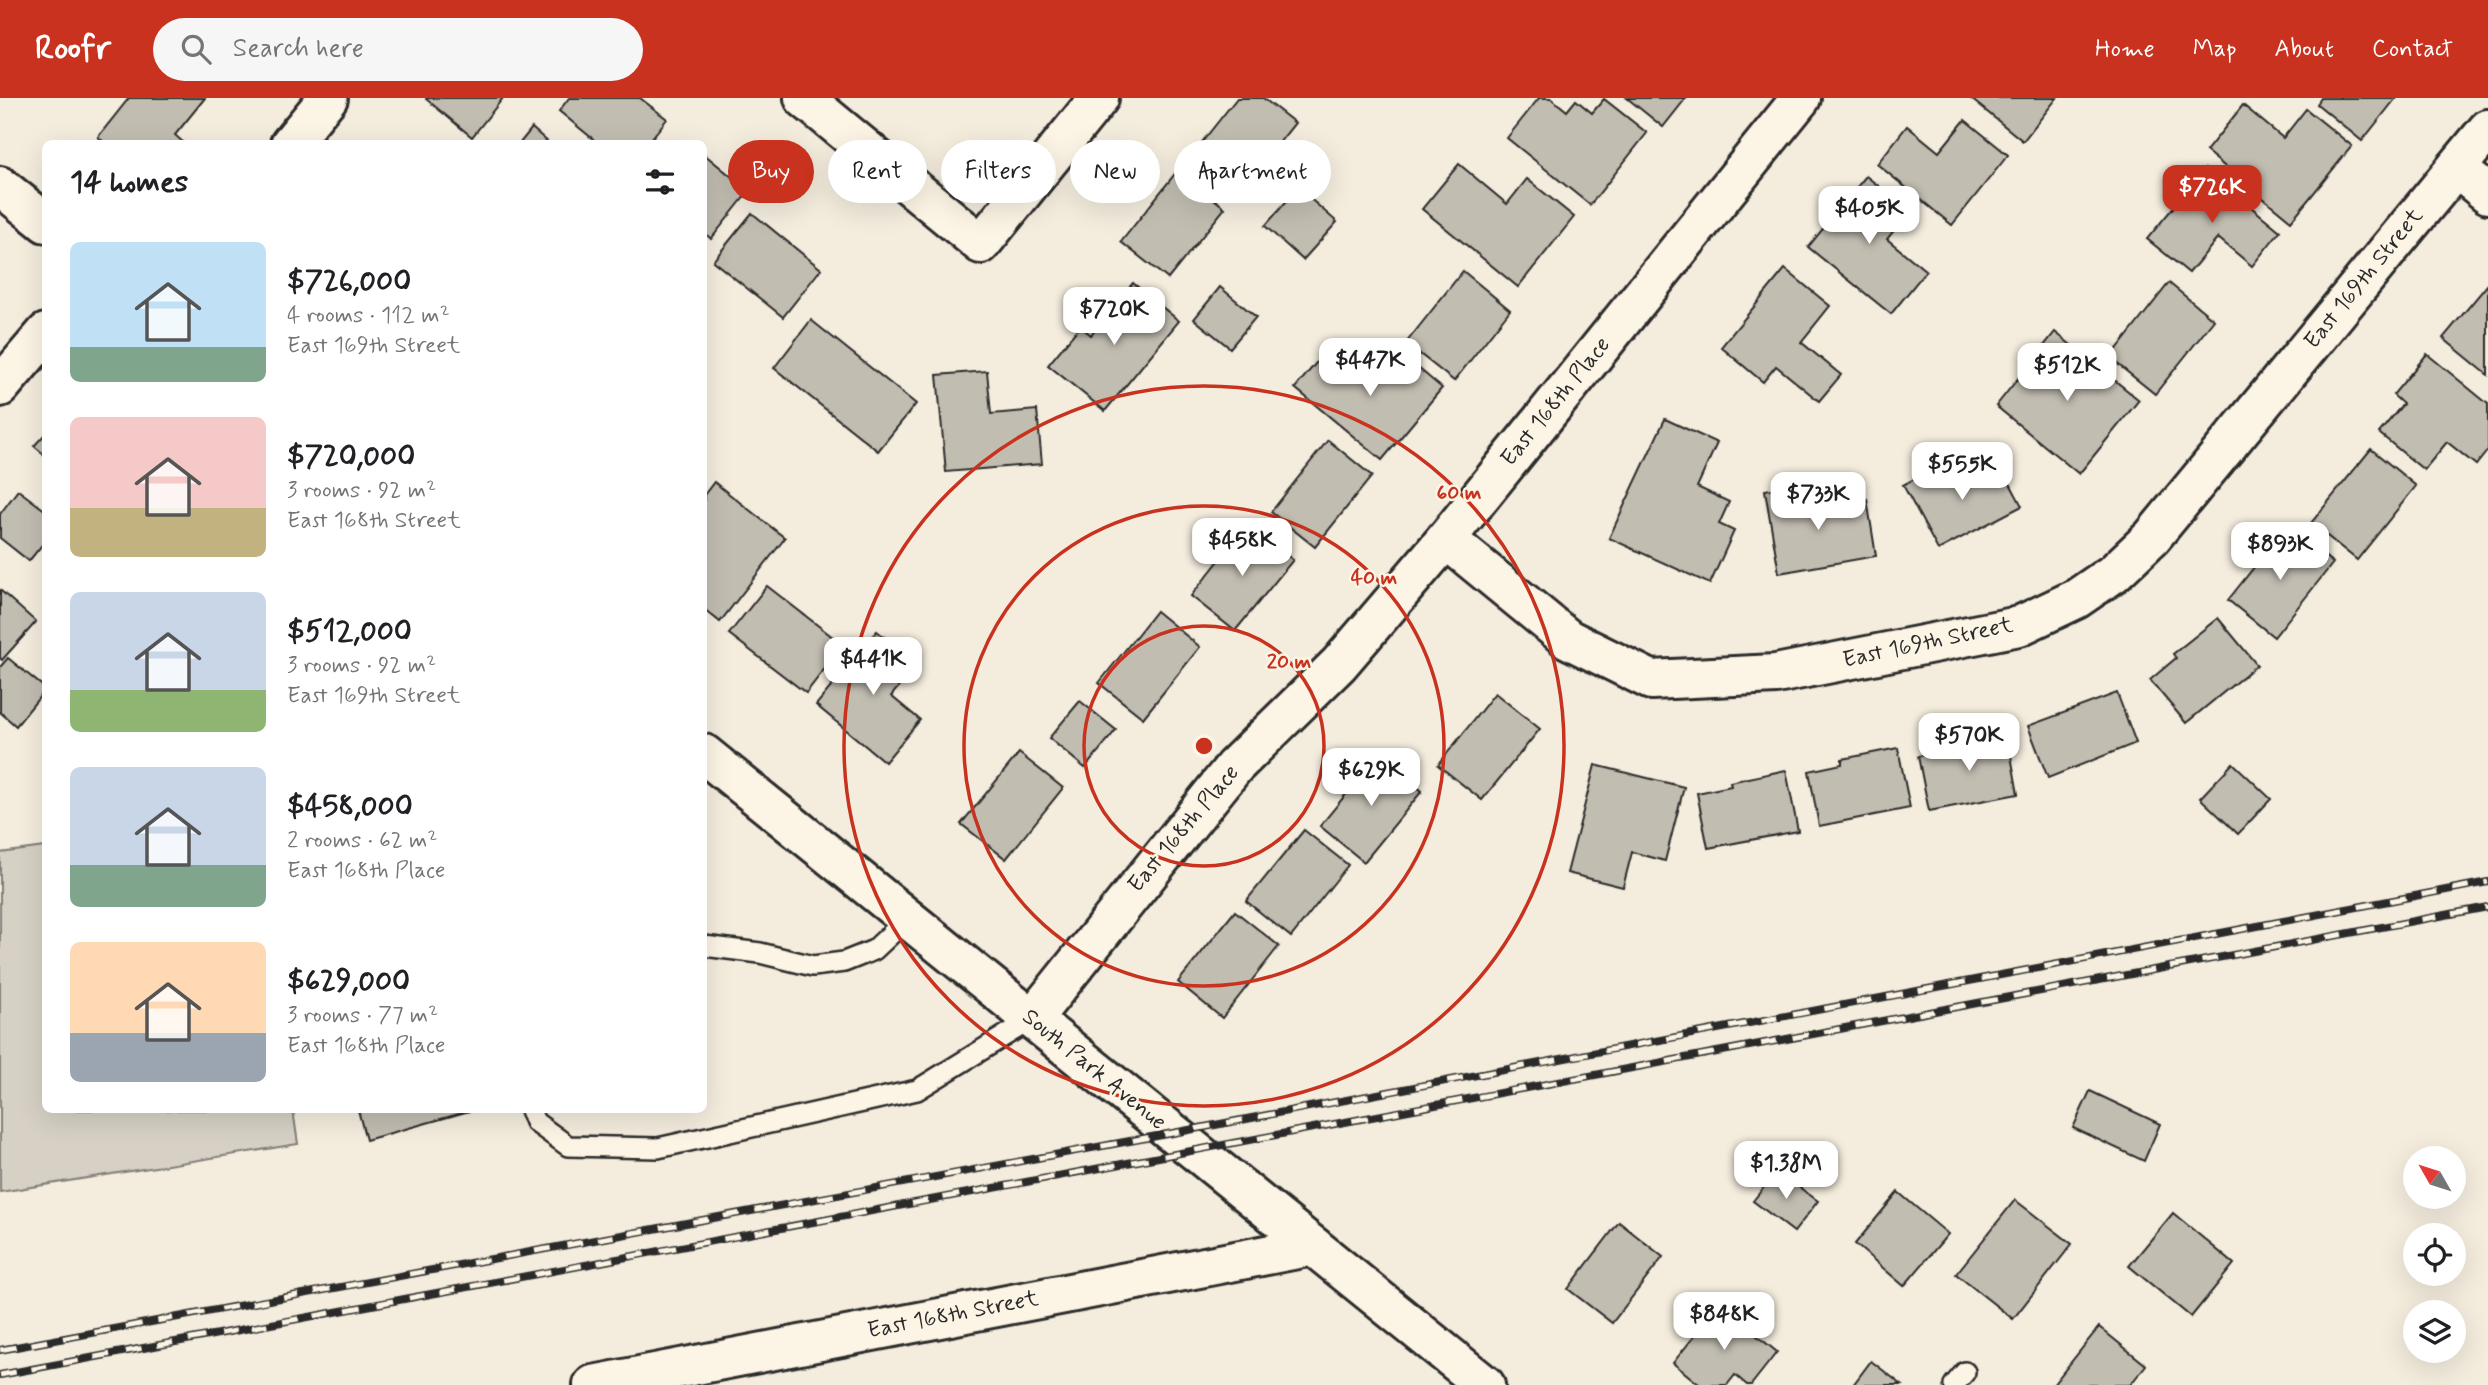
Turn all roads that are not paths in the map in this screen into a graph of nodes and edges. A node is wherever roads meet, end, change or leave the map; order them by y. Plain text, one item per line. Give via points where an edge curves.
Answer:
1 (328, 98) edge
2 (804, 98) edge
3 (1099, 98) edge
4 (1801, 98) edge
5 (2488, 129) edge
6 (293, 140) edge
7 (2456, 168) junction
8 (0, 186) edge
9 (2488, 194) edge
10 (42, 220) edge
11 (42, 338) edge
12 (0, 387) edge
13 (1446, 539) junction
14 (707, 756) edge
15 (908, 919) junction
16 (707, 946) edge
17 (1032, 1019) junction
18 (532, 1113) edge
19 (1313, 1246) junction
20 (593, 1385) edge
21 (1485, 1385) edge

1 - 6 street
2 - 3 street via 981,244
4 - 13 street, East 168th Place
5 - 7 street, East 169th Street
7 - 9 street
7 - 13 street, East 169th Street via 2152,537 2076,600 2019,626 1776,674 1651,680 1568,639
8 - 10 street
11 - 12 street
13 - 17 street, East 168th Place via 1339,664 1234,767
14 - 15 street, South Park Avenue
15 - 16 lane via 874,950 844,962 813,966
15 - 17 street, South Park Avenue
17 - 18 lane via 917,1090 658,1148 568,1146 536,1122
17 - 19 street, South Park Avenue
19 - 20 street, East 168th Street
19 - 21 street, South Park Avenue

